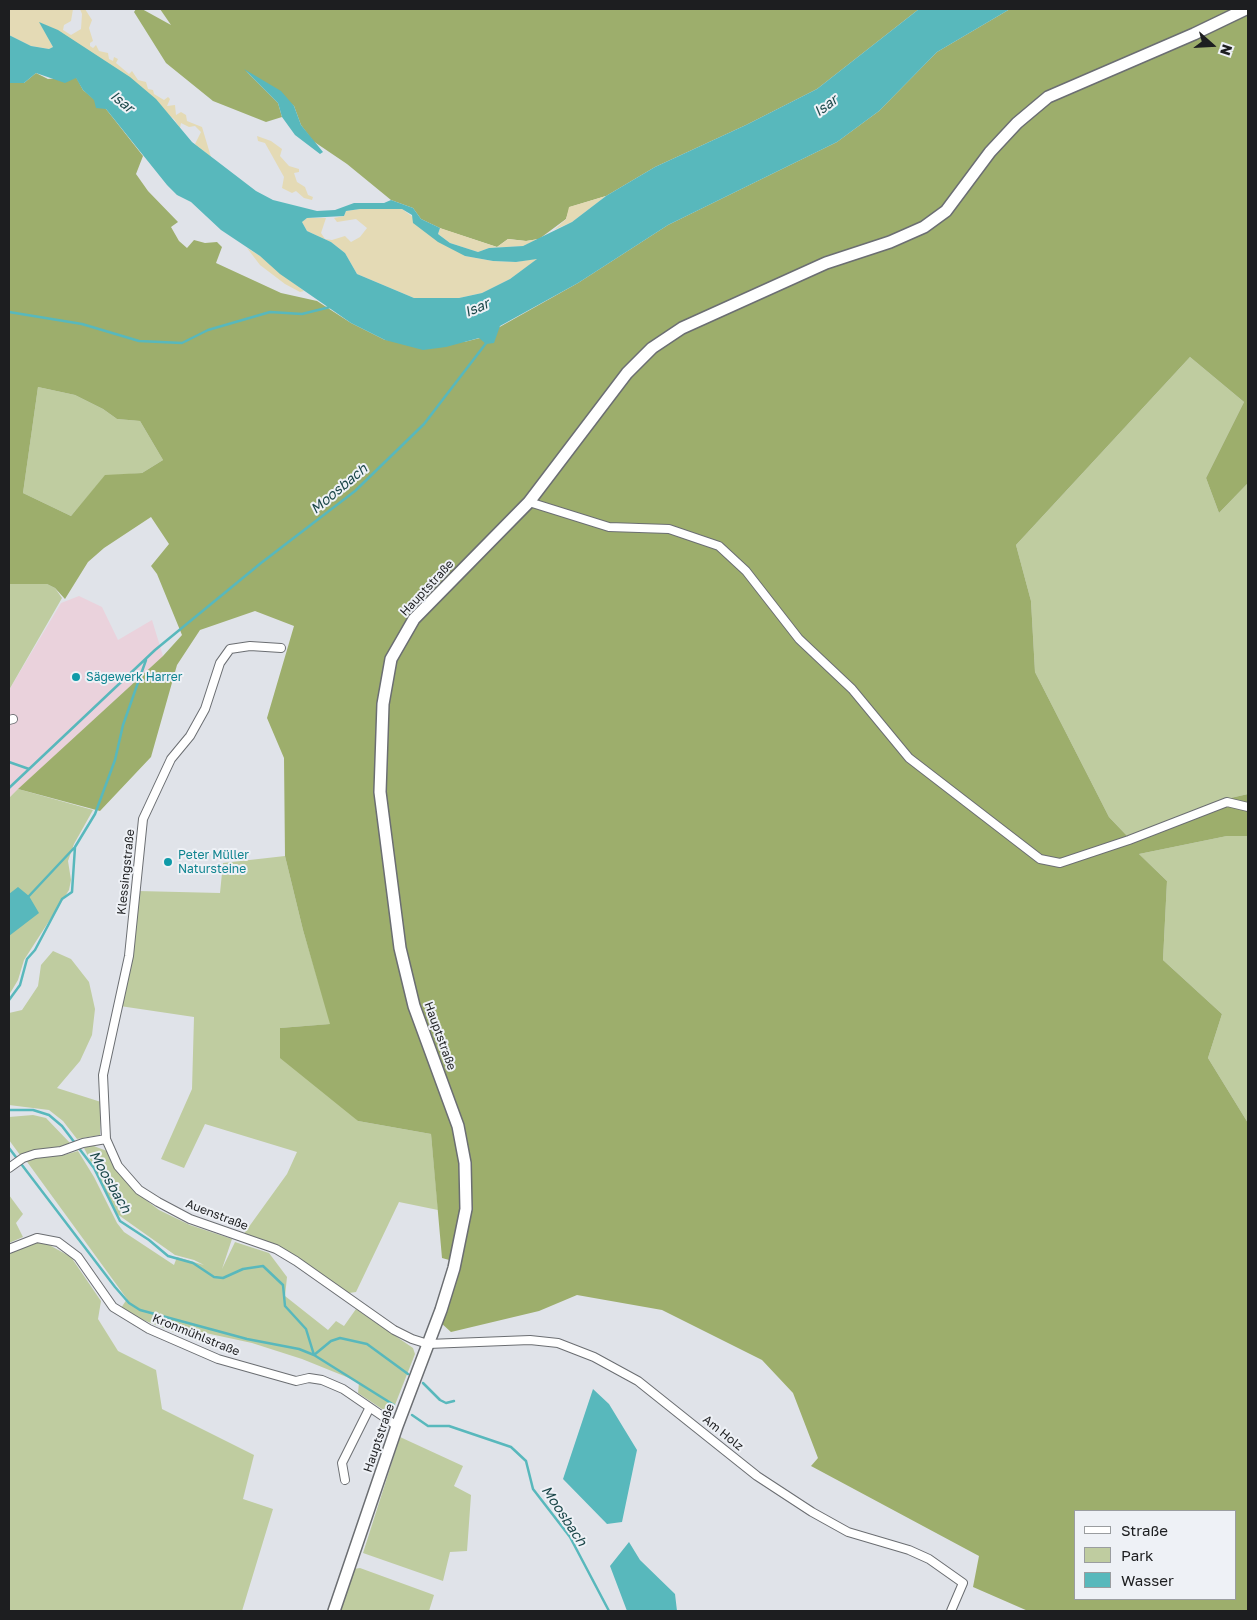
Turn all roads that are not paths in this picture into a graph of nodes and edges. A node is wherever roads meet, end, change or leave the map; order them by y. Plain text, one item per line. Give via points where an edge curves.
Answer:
1 (1246, 9) edge
2 (529, 502) junction
3 (281, 648) dead end
4 (1248, 807) edge
5 (106, 1139) junction
6 (11, 1166) edge
7 (9, 1249) edge
8 (428, 1344) junction
9 (369, 1409) junction
10 (397, 1426) junction
11 (345, 1480) dead end
12 (334, 1611) edge
13 (950, 1611) edge

1 - 2 main road, Hauptstraße via 1048,97 990,152 946,211 924,227 826,263 682,328 652,348 627,373
2 - 4 street via 609,527 669,529 719,546 746,571 799,639 852,689 909,758 1040,859 1060,863 1227,802
2 - 8 main road, Hauptstraße via 414,619 391,659 383,704 380,792 400,948 414,1006 458,1126 465,1163 466,1209 460,1243
3 - 5 street, Klessingstraße via 250,646 230,649 220,663 205,709 190,736 171,759 143,819 129,956 103,1075
5 - 6 street via 23,1158
5 - 8 street, Auenstraße via 118,1166 139,1190 190,1219 276,1249 394,1330
7 - 9 street, Kronmühlstraße via 37,1238 58,1242 78,1257 113,1308 149,1329 218,1359 296,1381 322,1380 343,1389
8 - 10 main road, Hauptstraße
8 - 13 street, Am Holz via 530,1340 558,1343 594,1357 638,1380 757,1476 812,1512 848,1532 923,1556 963,1582
9 - 10 street, Kronmühlstraße
9 - 11 street via 342,1463
10 - 12 main road, Hauptstraße

